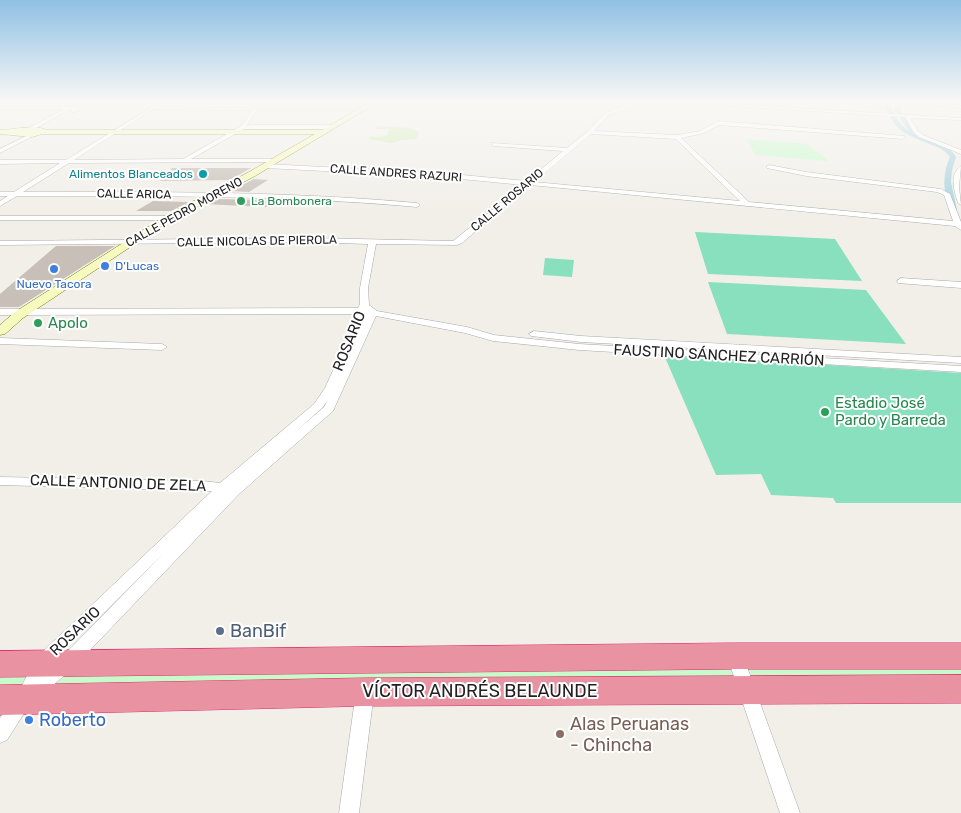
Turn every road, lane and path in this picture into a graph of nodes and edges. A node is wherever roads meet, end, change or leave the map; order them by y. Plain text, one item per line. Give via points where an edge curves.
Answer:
1 (18, 140) edge
2 (100, 140) edge
3 (220, 140) edge
4 (308, 140) edge
5 (580, 140) edge
6 (680, 140) edge
7 (931, 140) edge
8 (493, 144) dead end
9 (567, 150) junction
10 (0, 151) edge
11 (961, 152) edge
12 (275, 160) junction
13 (183, 161) junction
14 (0, 162) edge
15 (68, 162) junction
16 (266, 166) junction
17 (769, 167) dead end
18 (961, 168) edge
19 (527, 183) junction
20 (0, 194) edge
21 (17, 194) junction
22 (212, 194) junction
23 (746, 203) junction
24 (961, 203) edge
25 (0, 204) edge
26 (418, 204) dead end
27 (0, 218) edge
28 (168, 218) junction
29 (960, 225) edge
30 (372, 240) junction
31 (386, 240) junction
32 (0, 243) edge
33 (127, 243) junction
34 (454, 243) joint
35 (373, 254) junction
36 (901, 281) dead end
37 (961, 285) edge
38 (0, 313) edge
39 (22, 313) junction
40 (369, 313) junction
41 (0, 331) edge
42 (0, 341) edge
43 (162, 347) dead end
44 (961, 360) edge
45 (920, 362) junction
46 (961, 369) edge
47 (0, 480) edge
48 (229, 489) junction
49 (735, 656) junction
50 (961, 656) edge
51 (0, 664) edge
52 (54, 664) junction
53 (961, 689) edge
54 (748, 690) junction
55 (365, 692) junction
56 (12, 699) edge
57 (0, 734) edge
58 (349, 813) edge
59 (790, 813) edge

1 - 10 street
2 - 15 street
3 - 13 street
4 - 12 main road, CALLE PEDRO MORENO
5 - 9 street, CALLE ROSARIO
6 - 23 street
7 - 11 street
8 - 9 street
9 - 19 street, CALLE ROSARIO
12 - 13 street
12 - 16 main road, CALLE PEDRO MORENO
13 - 15 street
14 - 15 street
15 - 21 street
16 - 19 street, CALLE ANDRES RAZURI via 370,170
16 - 22 main road, CALLE PEDRO MORENO
17 - 29 street via 943,192
18 - 24 street via 956,187
19 - 23 street, CALLE ANDRES RAZURI
19 - 34 street, CALLE ROSARIO
20 - 21 street, CALLE ARICA
21 - 22 street, CALLE ARICA
21 - 25 street
22 - 26 street, CALLE ARICA
22 - 28 main road, CALLE PEDRO MORENO
23 - 29 street, CALLE ANDRES RAZURI
27 - 28 street
28 - 33 main road, CALLE PEDRO MORENO
30 - 31 street, CALLE NICOLAS DE PIEROLA
30 - 33 street, CALLE NICOLAS DE PIEROLA
30 - 35 street
31 - 34 street, CALLE NICOLAS DE PIEROLA
31 - 35 street
32 - 33 street, CALLE NICOLAS DE PIEROLA
33 - 39 main road, CALLE PEDRO MORENO
35 - 40 street via 363,290
36 - 37 street
38 - 39 street, FAUSTINO SÁNCHEZ CARRIÓN
39 - 40 street, FAUSTINO SÁNCHEZ CARRIÓN
39 - 41 main road, CALLE PEDRO MORENO
40 - 45 street, FAUSTINO SÁNCHEZ CARRIÓN via 492,338 579,347
40 - 48 street, ROSARIO via 329,409
42 - 43 street
44 - 45 street, FAUSTINO SÁNCHEZ CARRIÓN
45 - 46 street, FAUSTINO SÁNCHEZ CARRIÓN
47 - 48 street, CALLE ANTONIO DE ZELA via 202,485
48 - 52 street, ROSARIO
48 - 52 street, ROSARIO
49 - 50 highway
49 - 52 highway
49 - 54 street
51 - 52 highway
52 - 56 street, ROSARIO
52 - 56 street, ROSARIO
53 - 54 highway, VÍCTOR ANDRÉS BELAUNDE
54 - 55 highway, VÍCTOR ANDRÉS BELAUNDE
54 - 59 street
55 - 56 highway, VÍCTOR ANDRÉS BELAUNDE
55 - 58 street
56 - 57 street, ROSARIO

